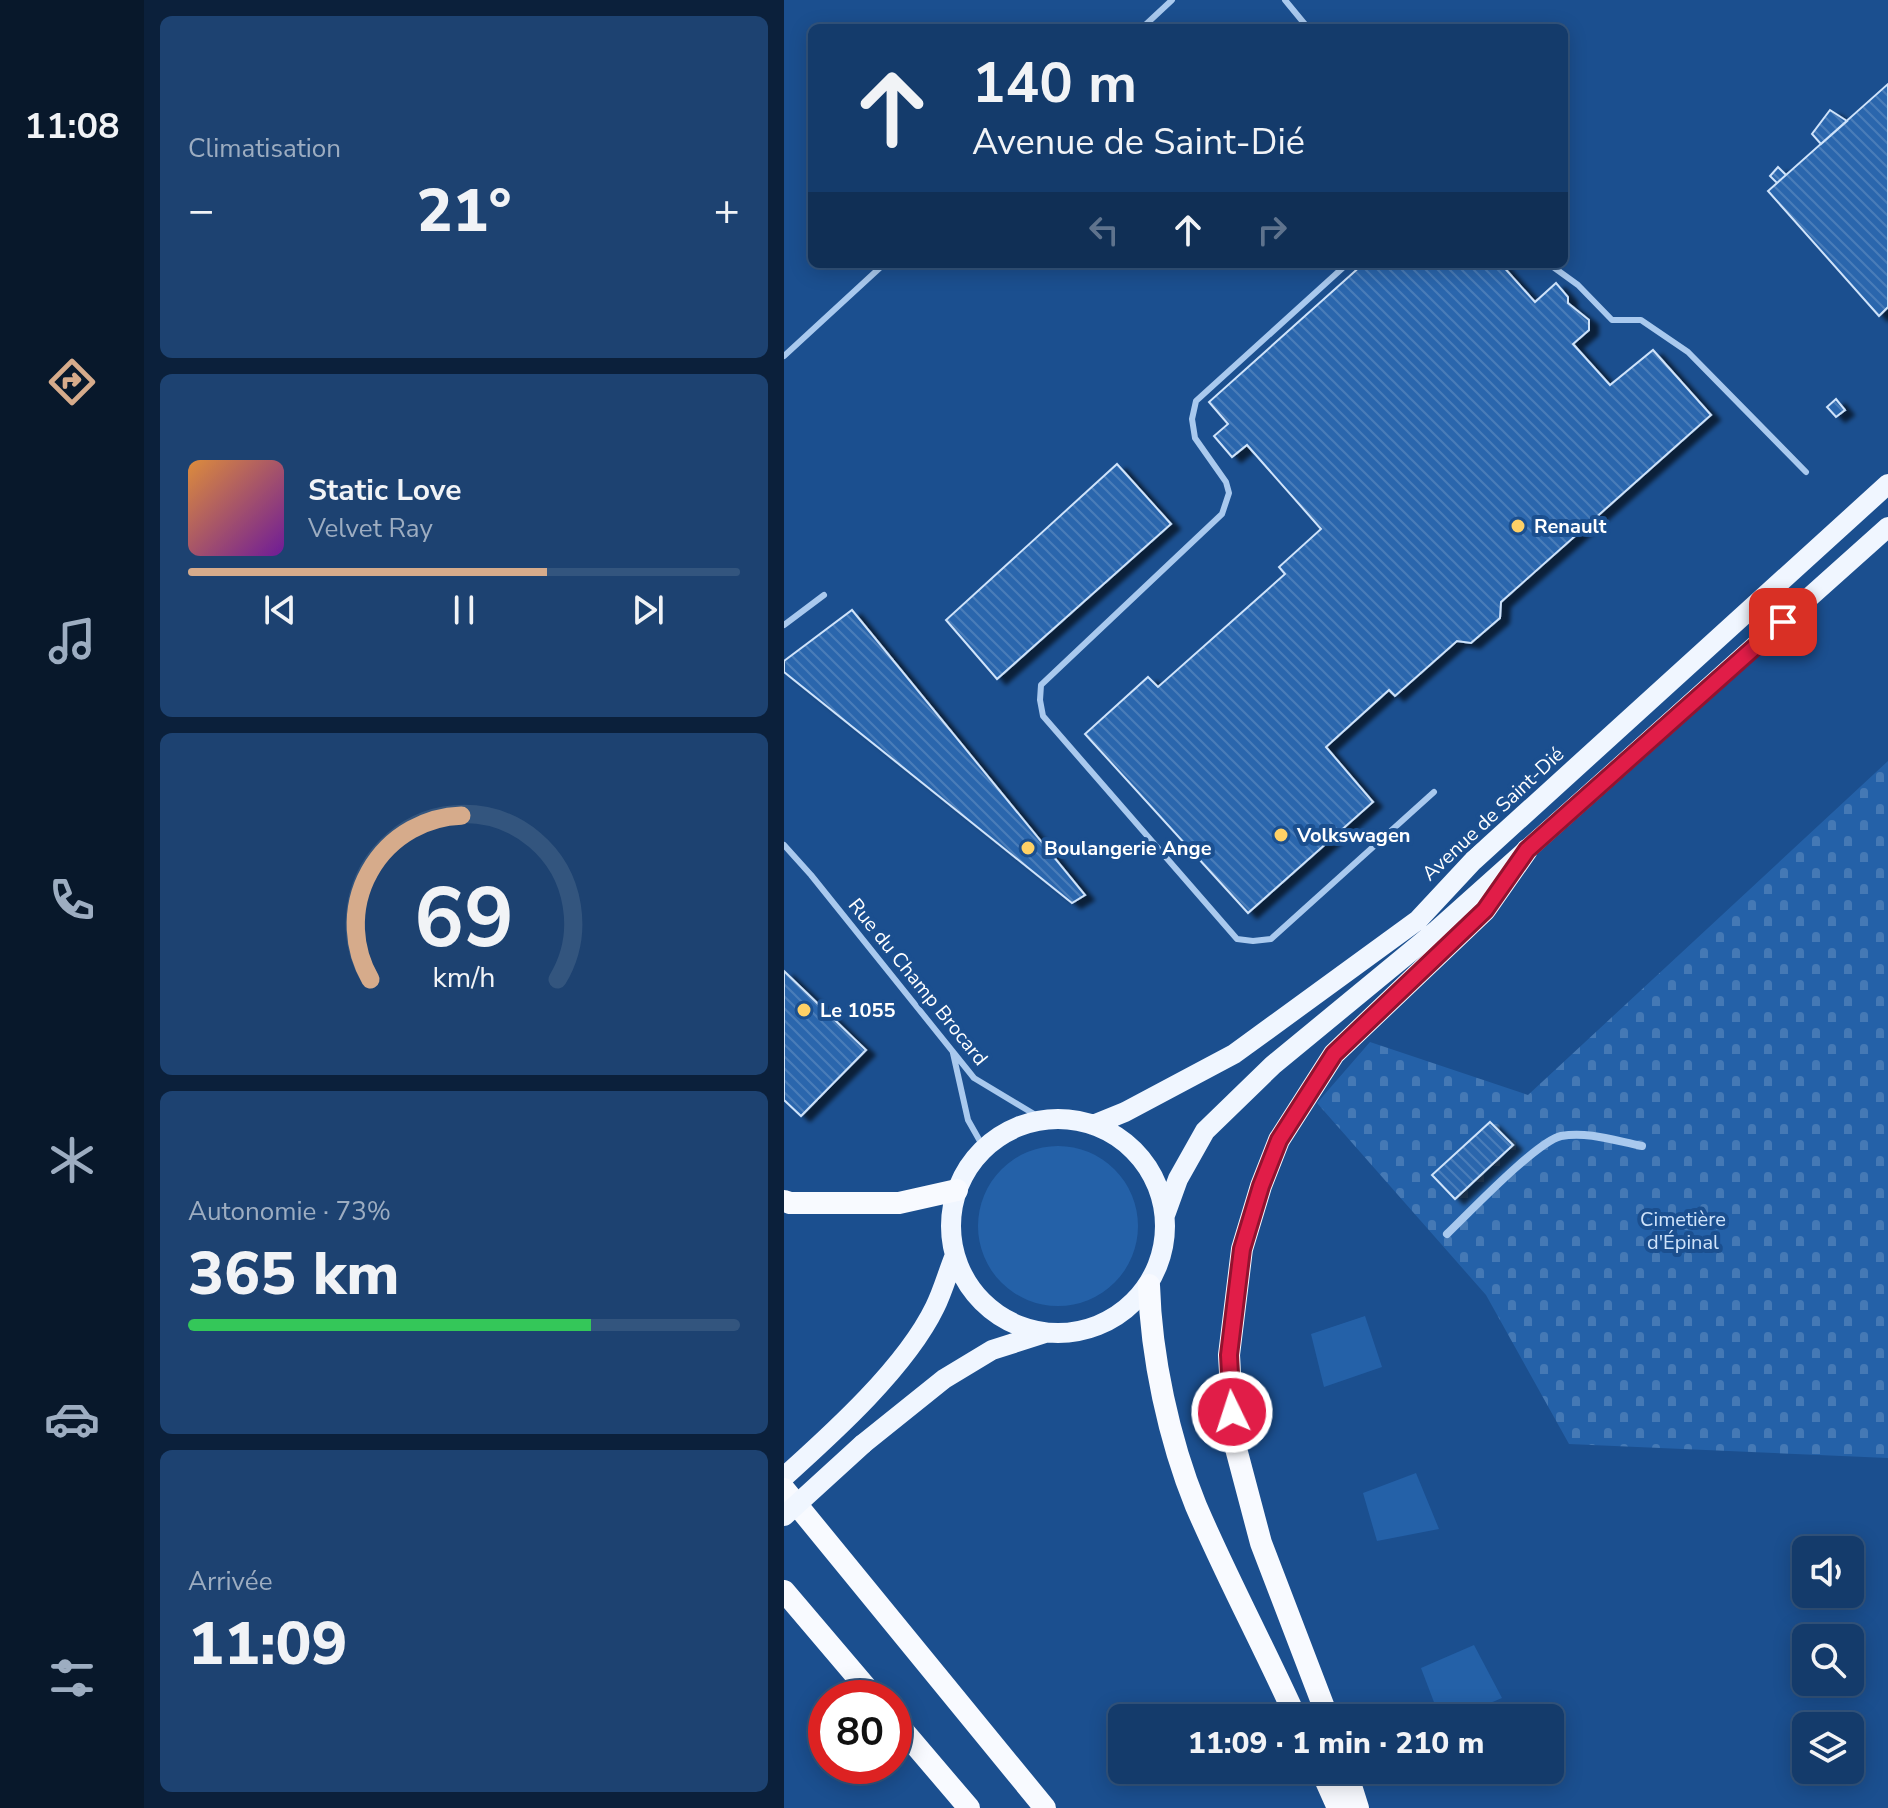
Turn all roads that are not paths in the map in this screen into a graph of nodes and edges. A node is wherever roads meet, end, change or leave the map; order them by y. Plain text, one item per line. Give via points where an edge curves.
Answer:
1 (1172, 0) edge
2 (1285, 0) edge
3 (1146, 24) edge
4 (1305, 24) edge
5 (880, 268) edge
6 (1343, 268) edge
7 (1555, 268) edge
8 (784, 356) edge
9 (1806, 472) dead end
10 (1888, 484) edge
11 (1884, 532) edge
12 (824, 595) dead end
13 (784, 625) edge
14 (1434, 792) dead end
15 (784, 845) edge
16 (1527, 850) junction
17 (952, 1049) junction
18 (1044, 1120) junction
19 (1093, 1125) junction
20 (1642, 1146) dead end
21 (985, 1150) junction
22 (957, 1190) junction
23 (784, 1201) edge
24 (1165, 1215) junction
25 (1447, 1234) dead end
26 (955, 1255) junction
27 (1149, 1285) junction
28 (1046, 1333) junction
29 (784, 1477) edge
30 (784, 1489) edge
31 (784, 1516) edge
32 (784, 1591) edge
33 (860, 1680) edge
34 (1289, 1704) edge
35 (1323, 1704) edge
36 (912, 1741) edge
37 (1327, 1784) edge
38 (1350, 1784) edge
39 (969, 1808) edge
40 (1045, 1808) edge
41 (1338, 1808) edge
42 (1358, 1808) edge

1 - 3 lane
2 - 4 lane
5 - 8 lane
6 - 14 lane via 1196,401 1195,438 1229,493 1222,514 1041,685 1040,700 1043,716 1237,939 1271,939
7 - 9 lane via 1612,320 1641,320 1688,352
10 - 19 main road, Avenue de Saint-Dié via 1473,861 1418,920 1234,1054
11 - 16 main road
12 - 13 lane
15 - 17 lane, Rue du Champ Brocard
16 - 24 main road via 1273,1065 1205,1131
16 - 35 highway via 1485,910 1334,1054 1279,1140 1242,1249 1229,1355 1234,1441 1261,1543
17 - 18 lane, Rue du Champ Brocard via 974,1078
17 - 21 lane via 968,1120
18 - 19 main road
18 - 21 main road via 1016,1128
19 - 24 main road via 1134,1150 1155,1180
20 - 25 street via 1583,1134 1558,1137 1520,1164
21 - 22 main road
22 - 23 highway via 899,1203
22 - 26 main road via 951,1233
24 - 27 main road via 1163,1251
26 - 28 main road via 968,1284 988,1308 1015,1325
26 - 29 main road via 935,1309 902,1357 844,1423
27 - 28 main road via 1104,1323
27 - 34 highway via 1150,1328 1191,1492
28 - 31 main road, bridge via 992,1350 944,1379
30 - 40 highway
32 - 33 highway
36 - 39 highway
37 - 41 highway
38 - 42 highway

